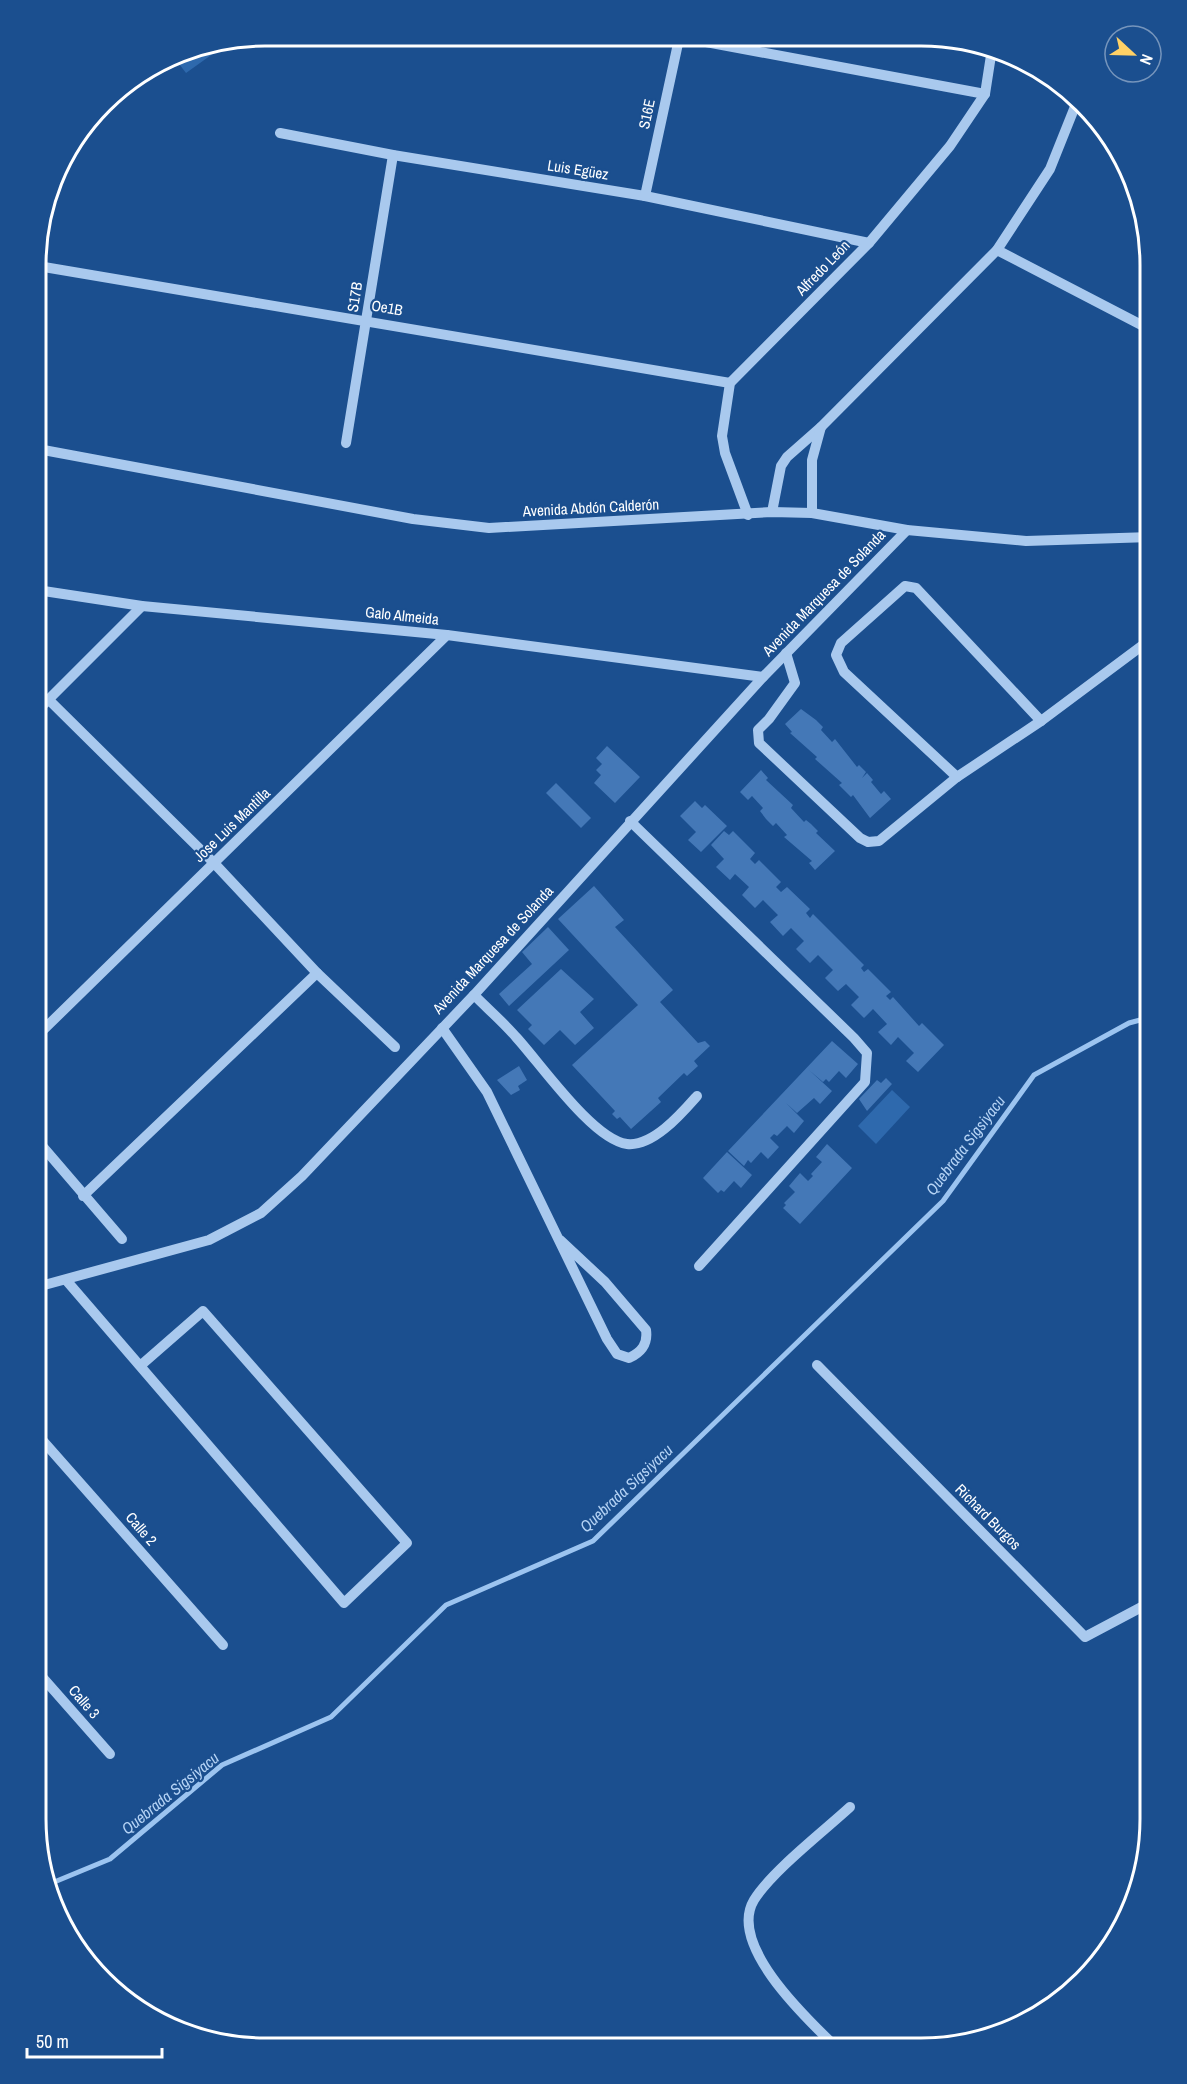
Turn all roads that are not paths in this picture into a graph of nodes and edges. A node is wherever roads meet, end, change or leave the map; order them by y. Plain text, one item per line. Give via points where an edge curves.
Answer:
1 (677, 46) edge
2 (727, 46) edge
3 (991, 58) edge
4 (984, 94) junction
5 (1074, 109) edge
6 (280, 133) dead end
7 (393, 155) junction
8 (645, 196) junction
9 (869, 243) junction
10 (997, 250) junction
11 (46, 267) edge
12 (366, 320) junction
13 (1140, 324) edge
14 (730, 383) junction
15 (821, 427) junction
16 (346, 443) dead end
17 (46, 450) edge
18 (772, 512) junction
19 (812, 513) junction
20 (748, 515) junction
21 (906, 530) junction
22 (1140, 537) edge
23 (46, 592) edge
24 (142, 606) junction
25 (447, 635) junction
26 (1140, 647) edge
27 (786, 653) junction
28 (763, 677) junction
29 (49, 700) junction
30 (46, 703) edge
31 (1041, 721) junction
32 (957, 777) junction
33 (630, 821) junction
34 (214, 863) junction
35 (317, 972) junction
36 (474, 995) junction
37 (46, 1027) edge
38 (442, 1028) junction
39 (395, 1047) dead end
40 (697, 1096) dead end
41 (46, 1151) edge
42 (83, 1196) junction
43 (122, 1239) dead end
44 (560, 1240) junction
45 (699, 1266) dead end
46 (66, 1280) junction
47 (46, 1285) edge
48 (817, 1365) dead end
49 (140, 1366) junction
50 (46, 1444) edge
51 (1140, 1607) edge
52 (223, 1645) dead end
53 (46, 1681) edge
54 (110, 1754) dead end
55 (850, 1807) dead end
56 (827, 2038) edge

1 - 8 street, S16E
2 - 4 street
3 - 4 street, Alfredo León
4 - 9 street, Alfredo León via 950,146
5 - 10 street via 1050,169
6 - 7 street, Luis Egüez
7 - 8 street, Luis Egüez
7 - 12 street, S17B
8 - 9 street, Luis Egüez
9 - 14 street, Alfredo León
10 - 13 street
10 - 15 street
11 - 12 street, Oe1B
12 - 14 street, Oe1B
12 - 16 street, S17B
14 - 20 street via 722,436
15 - 18 street via 781,466
15 - 19 street via 812,460
17 - 20 street, Avenida Abdón Calderón via 413,519 489,528
18 - 19 street, Avenida Abdón Calderón
18 - 20 street, Avenida Abdón Calderón
19 - 21 street, Avenida Abdón Calderón
21 - 22 street, Avenida Abdón Calderón via 1026,541
21 - 27 street, Avenida Marquesa de Solanda
23 - 24 street, Galo Almeida
24 - 25 street, Galo Almeida
24 - 29 street
25 - 28 street, Galo Almeida
25 - 34 street, Jose Luis Mantilla
26 - 31 street
27 - 28 street, Avenida Marquesa de Solanda
27 - 32 street via 795,683 758,730 759,743 860,838 879,841
28 - 33 street, Avenida Marquesa de Solanda
29 - 30 street
29 - 34 street
31 - 32 street
31 - 32 street via 916,588 905,586 841,643 836,655 844,672
33 - 36 street, Avenida Marquesa de Solanda
33 - 45 street via 867,1053 865,1082
34 - 35 street
34 - 37 street, Jose Luis Mantilla
35 - 39 street
35 - 42 street
36 - 38 street, Avenida Marquesa de Solanda
36 - 40 street via 606,1136 628,1144 651,1137 672,1124
38 - 44 street via 487,1092
38 - 46 street, Avenida Marquesa de Solanda via 302,1176 261,1213 210,1240
41 - 42 street
42 - 43 street
44 - 44 street via 616,1354 629,1358 641,1352 648,1339 643,1324
46 - 47 street, Avenida Marquesa de Solanda
46 - 49 street
48 - 51 street, Richard Burgos via 1085,1637
49 - 49 street via 344,1602 407,1543 203,1311
50 - 52 street, Calle 2
53 - 54 street, Calle 3
55 - 56 street via 767,1883 753,1902 749,1924 753,1943 788,2000

